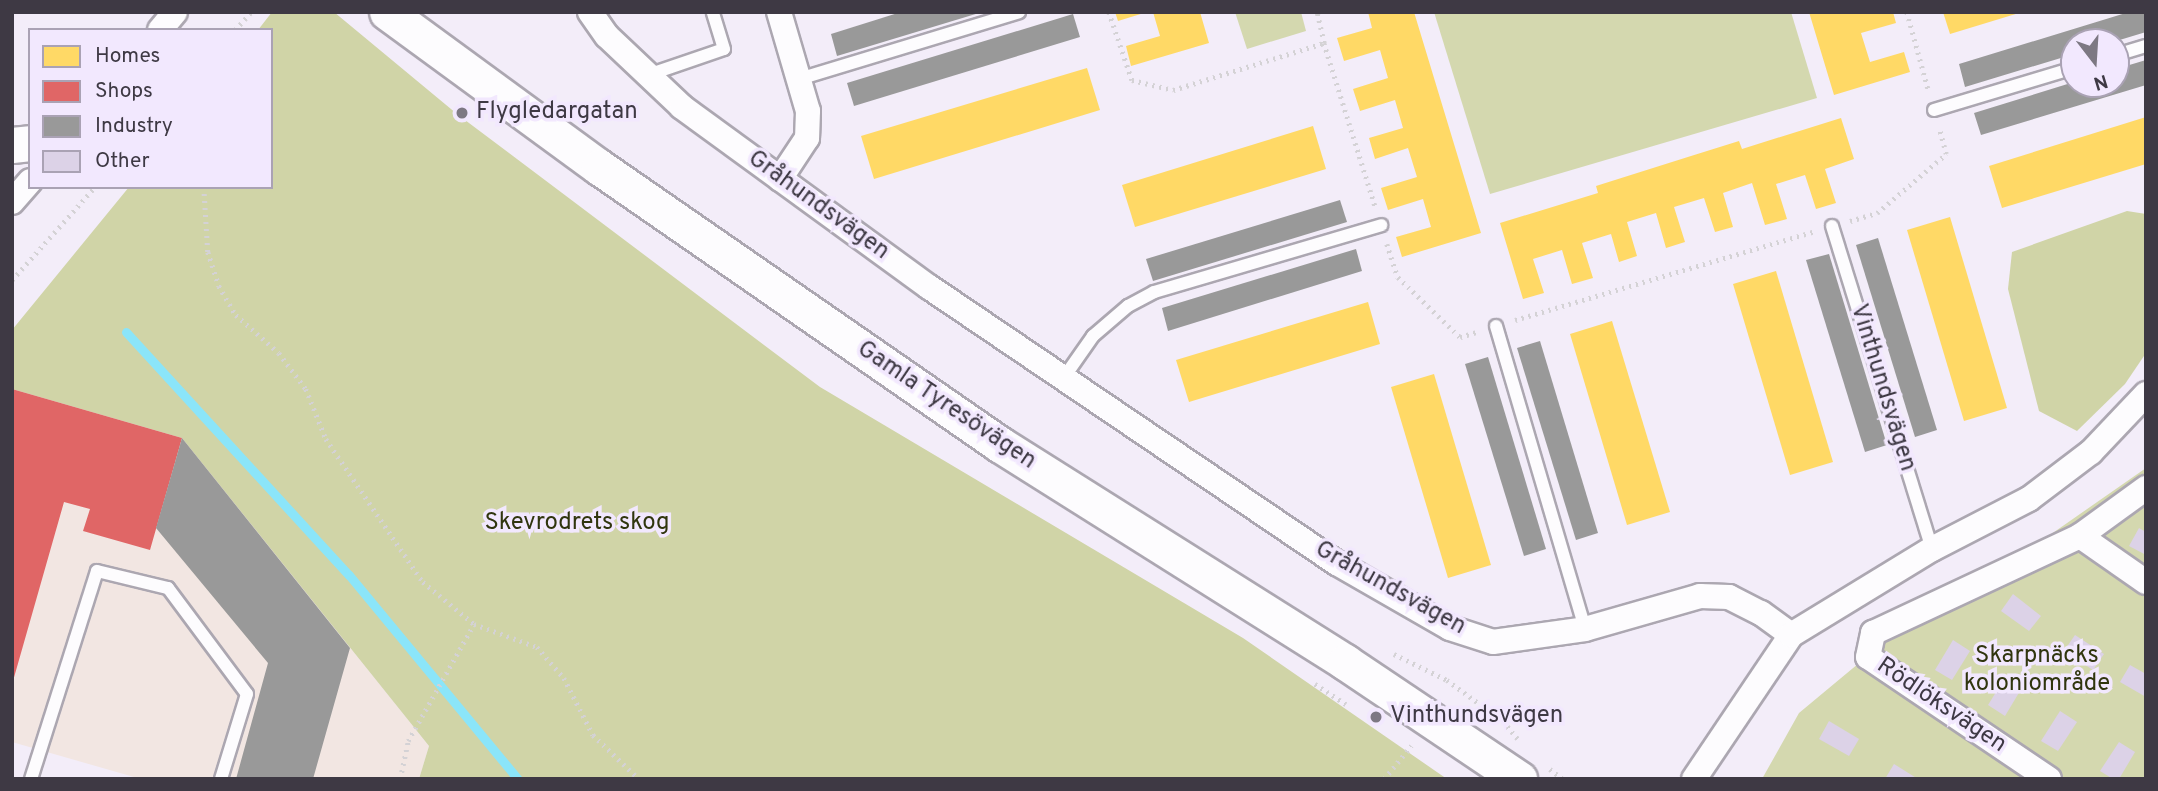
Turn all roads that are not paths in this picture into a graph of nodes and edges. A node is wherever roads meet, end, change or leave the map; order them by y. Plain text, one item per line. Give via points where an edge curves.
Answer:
1 (175, 12) edge
2 (387, 12) edge
3 (590, 12) edge
4 (713, 12) edge
5 (779, 12) edge
6 (1019, 12) edge
7 (162, 28) edge
8 (2060, 72) edge
9 (648, 75) junction
10 (799, 79) junction
11 (1934, 110) road end
12 (779, 179) junction
13 (28, 183) edge
14 (12, 202) edge
15 (1381, 225) road end
16 (1832, 226) road end
17 (1496, 326) road end
18 (1065, 376) junction
19 (2146, 394) edge
20 (2146, 488) edge
21 (2080, 536) junction
22 (1932, 549) junction
23 (2146, 583) edge
24 (1585, 629) junction
25 (1791, 635) junction
26 (30, 779) edge
27 (221, 779) edge
28 (1519, 779) edge
29 (1694, 779) edge
30 (2049, 779) edge

1 - 7 street
2 - 28 street, Gamla Tyresövägen via 599,167 999,444 1345,662
3 - 9 street, Gråhundsvägen
4 - 9 lane via 724,48
5 - 10 street
6 - 10 lane
8 - 11 lane
9 - 12 street, Gråhundsvägen via 682,107
10 - 12 street via 808,111 807,138
12 - 18 street, Gråhundsvägen
13 - 14 street
15 - 18 lane via 1154,292 1128,306 1093,336
16 - 22 lane, Vinthundsvägen
17 - 24 lane
18 - 24 street, Gråhundsvägen via 1337,563 1450,628 1493,642
19 - 22 street via 2091,452 2029,499
20 - 21 street
21 - 23 street
21 - 30 street, Rödlöksvägen via 1873,633 1868,657
22 - 25 street
24 - 25 street, Gråhundsvägen via 1700,596 1729,597
25 - 29 street
26 - 27 lane via 97,571 168,588 247,694

